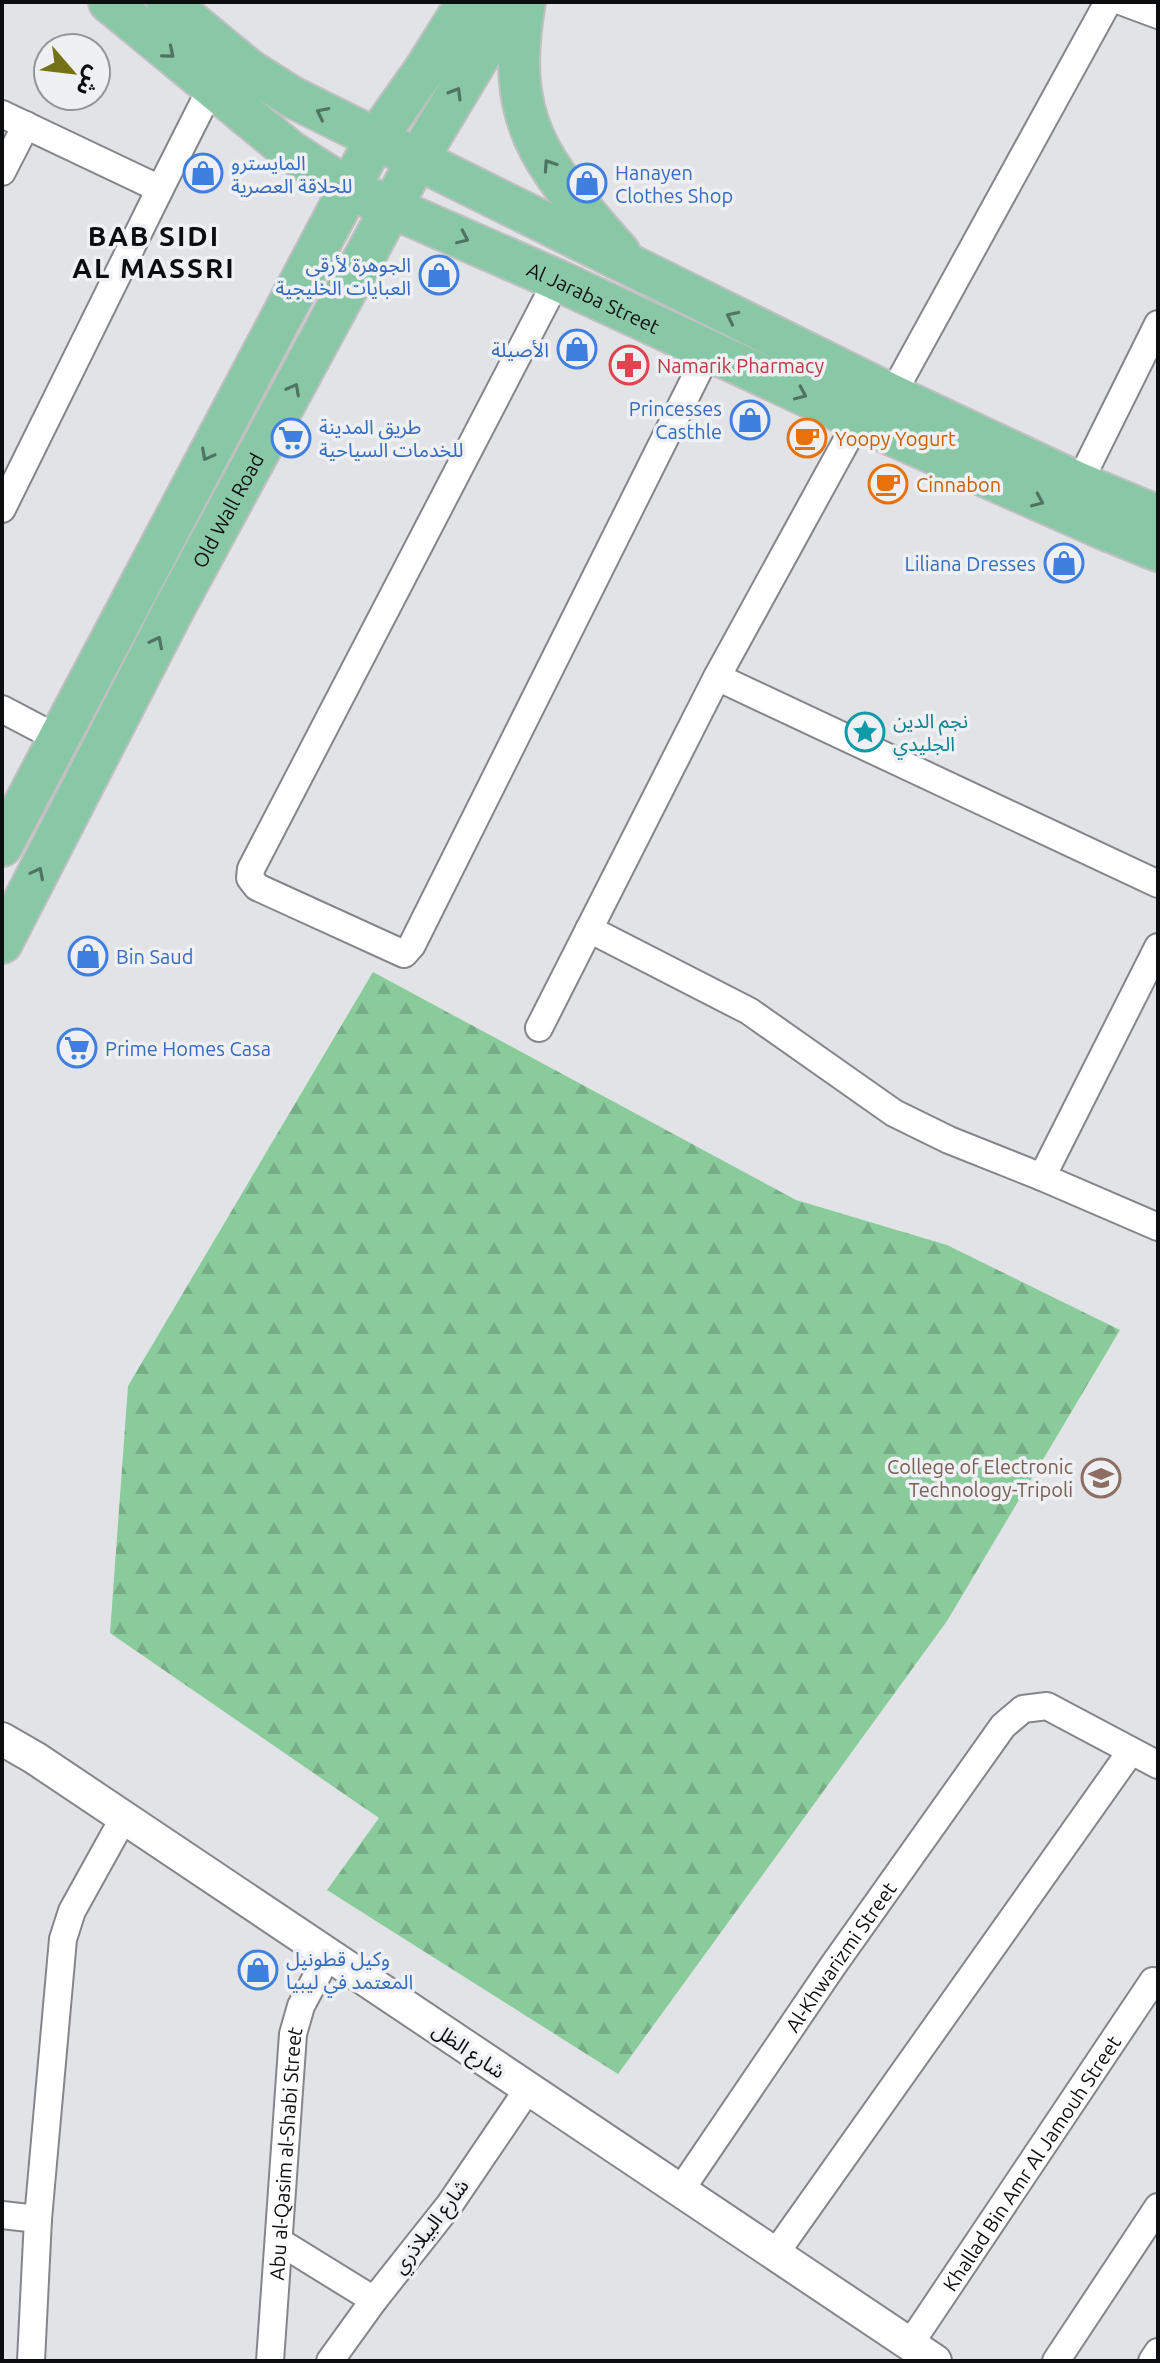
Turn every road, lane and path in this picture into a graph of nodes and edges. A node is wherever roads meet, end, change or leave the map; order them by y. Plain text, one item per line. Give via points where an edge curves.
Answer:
1 (109, 2) edge
2 (167, 2) edge
3 (467, 2) edge
4 (512, 2) edge
5 (525, 2) edge
6 (1108, 2) edge
7 (1123, 2) edge
8 (1158, 15) edge
9 (211, 88) junction
10 (14, 120) edge
11 (375, 140) junction
12 (417, 160) junction
13 (2, 172) edge
14 (160, 189) junction
15 (349, 189) junction
16 (392, 207) junction
17 (634, 268) junction
18 (557, 280) junction
19 (1158, 324) edge
20 (708, 352) junction
21 (892, 395) junction
22 (858, 420) junction
23 (1079, 483) junction
24 (2, 509) edge
25 (1158, 516) edge
26 (1158, 551) edge
27 (717, 677) junction
28 (2, 709) edge
29 (57, 738) junction
30 (2, 846) edge
31 (1158, 884) edge
32 (589, 929) junction
33 (2, 943) edge
34 (1158, 947) edge
35 (539, 1028) dead end
36 (1042, 1177) junction
37 (1158, 1227) edge
38 (2, 1739) edge
39 (1131, 1751) junction
40 (1158, 1765) edge
41 (123, 1819) junction
42 (328, 1955) junction
43 (1153, 1981) dead end
44 (528, 2089) junction
45 (680, 2191) junction
46 (1158, 2207) edge
47 (2, 2215) edge
48 (38, 2219) junction
49 (280, 2242) junction
50 (775, 2254) junction
51 (374, 2300) junction
52 (1158, 2352) edge
53 (923, 2353) edge
54 (31, 2361) edge
55 (270, 2361) edge
56 (330, 2361) edge
57 (1056, 2361) edge
58 (1152, 2361) edge

1 -> 9 main road, Al Jaraba Street
11 -> 2 main road via 248,69
3 - 11 main road
12 -> 4 main road, Old Wall Road
17 -> 5 main road via 543,158 527,121 518,78
6 - 21 street
7 - 8 street
9 - 14 street
9 - 15 main road, Al Jaraba Street via 290,151
10 - 13 street
10 - 14 street
11 - 12 main road
11 - 15 main road
12 - 16 main road, Old Wall Road
12 - 17 main road
14 - 24 street
15 - 16 main road, Al Jaraba Street
15 -> 29 main road
16 -> 18 main road, Al Jaraba Street
33 -> 16 main road, Old Wall Road via 175,607
21 -> 17 main road
18 - 20 main road, Al Jaraba Street
18 - 20 street via 251,869 257,887 404,954 412,945
19 - 23 street
20 -> 22 main road, Al Jaraba Street
21 - 22 street
21 - 23 main road
22 -> 26 main road, Al Jaraba Street
22 - 27 street
23 - 25 main road
27 - 31 street
27 - 32 street
28 - 29 street
29 - 30 main road
32 - 35 street
32 - 36 street via 749,1011 894,1113
34 - 36 street
36 - 37 street
38 - 41 street, شارع الظل
39 - 40 street
39 - 45 street, Al-Khwarizmi Street via 1047,1706 1023,1709 1003,1726
39 - 50 street
41 - 42 street, شارع الظل
41 - 48 street via 72,1911 63,1939
42 - 44 street, شارع الظل
42 - 49 street, Abu al-Qasim al-Shabi Street via 301,2006 293,2034
43 - 53 street, Khallad Bin Amr Al Jamouh Street
44 - 45 street, شارع الظل
44 - 51 street, شارع البيلاذري via 450,2204
45 - 50 street, شارع الظل
46 - 57 street
47 - 48 street
48 - 54 street
49 - 51 street
49 - 55 street, Abu al-Qasim al-Shabi Street
50 - 53 street, شارع الظل
51 - 56 street, شارع البيلاذري
52 - 58 street

